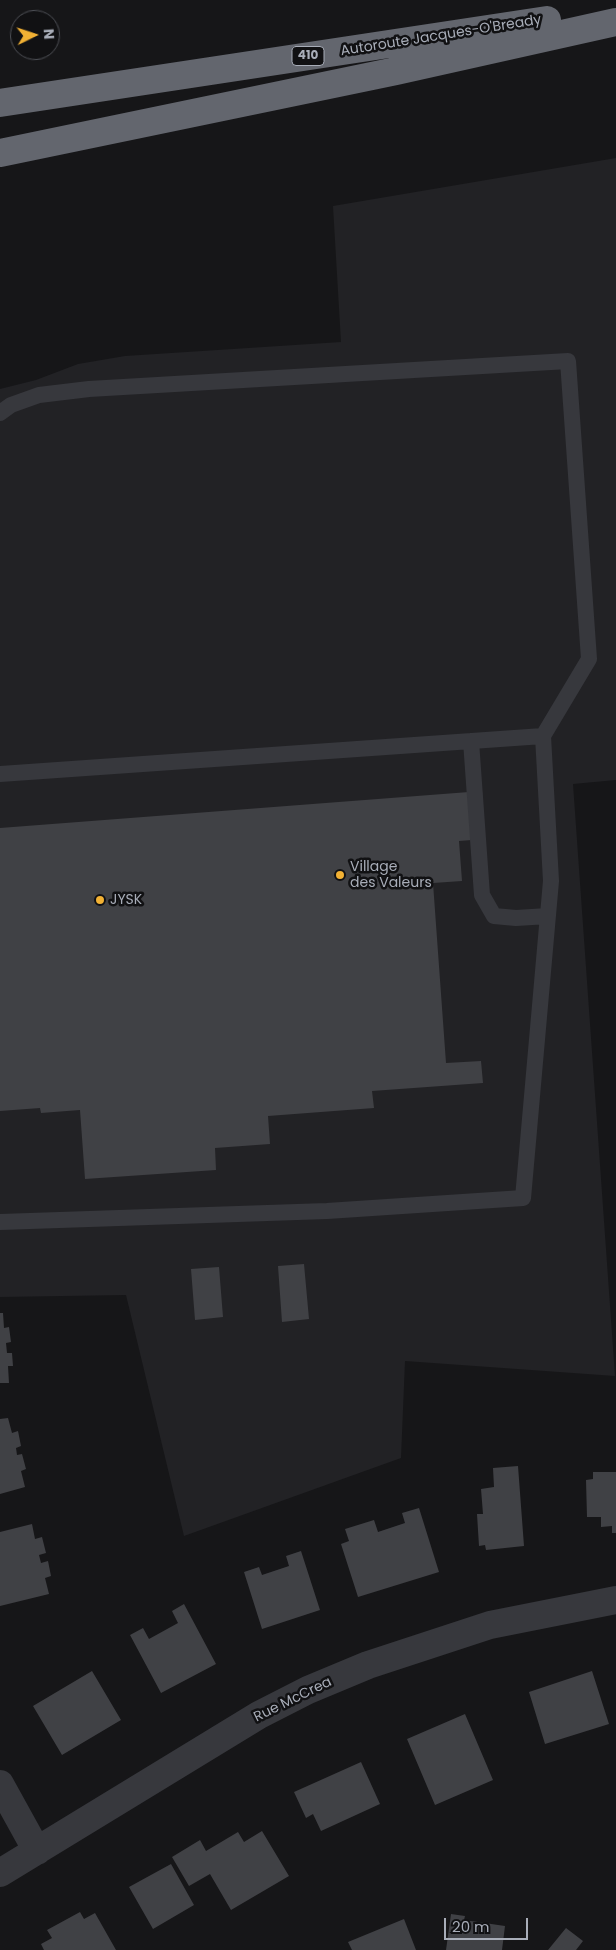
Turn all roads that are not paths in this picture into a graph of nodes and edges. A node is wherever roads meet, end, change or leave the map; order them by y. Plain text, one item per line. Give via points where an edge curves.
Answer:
1 (616, 10) edge
2 (616, 22) edge
3 (0, 103) edge
4 (0, 153) edge
5 (0, 413) edge
6 (543, 736) junction
7 (471, 741) junction
8 (0, 774) edge
9 (548, 916) junction
10 (0, 1222) edge
11 (616, 1600) edge
12 (0, 1784) edge
13 (37, 1851) junction
14 (0, 1873) edge

1 - 3 highway, Autoroute Jacques-O'Bready / 410
2 - 4 highway
5 - 6 lane via 39,395 89,389 568,361 588,659
6 - 7 lane
6 - 9 lane via 551,881
7 - 8 lane
7 - 9 lane via 482,895 494,916
9 - 10 lane via 523,1198 327,1212
11 - 13 street, Rue McCrea via 490,1625 368,1665 308,1690 259,1715
12 - 13 street
13 - 14 street, Rue McCrea

